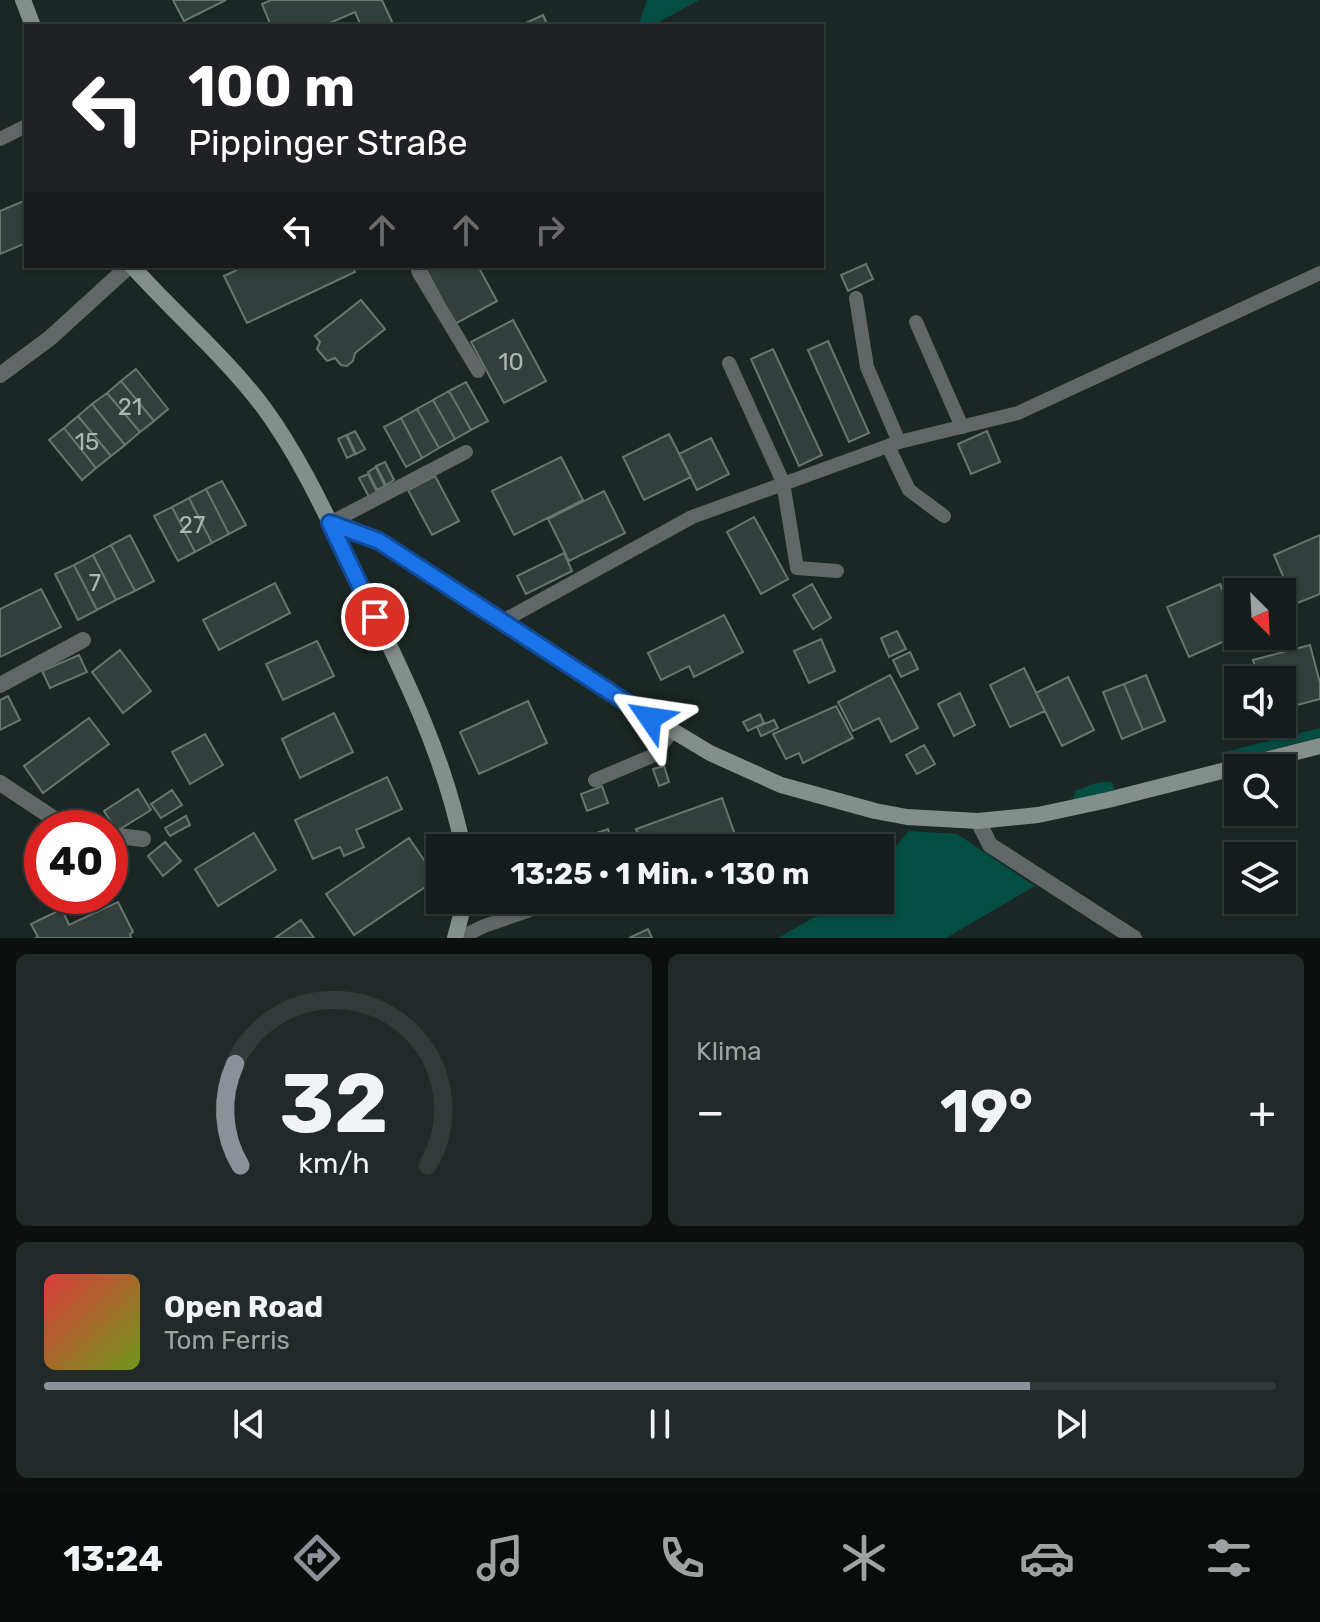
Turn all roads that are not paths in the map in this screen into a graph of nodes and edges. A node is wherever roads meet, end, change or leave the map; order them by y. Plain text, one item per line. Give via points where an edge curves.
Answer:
1 (23, 0) edge
2 (32, 24) edge
3 (24, 127) edge
4 (0, 139) edge
5 (128, 268) edge
6 (132, 268) edge
7 (418, 268) edge
8 (1320, 273) edge
9 (856, 298) dead end
10 (916, 322) dead end
11 (729, 363) dead end
12 (478, 371) dead end
13 (0, 375) edge
14 (962, 427) junction
15 (893, 444) junction
16 (466, 452) dead end
17 (783, 482) junction
18 (944, 516) dead end
19 (330, 523) junction
20 (837, 571) dead end
21 (501, 622) junction
22 (83, 640) dead end
23 (0, 685) edge
24 (672, 732) junction
25 (1320, 746) edge
26 (595, 780) dead end
27 (0, 783) edge
28 (41, 810) edge
29 (978, 821) junction
30 (460, 834) edge
31 (128, 837) edge
32 (143, 839) dead end
33 (462, 914) edge
34 (519, 914) edge
35 (458, 938) edge
36 (1134, 938) edge

1 - 2 street
3 - 4 lane
5 - 13 street
6 - 19 street via 265,409
7 - 12 lane
8 - 14 lane via 1018,413
9 - 15 lane via 867,367
10 - 14 lane
11 - 17 lane
14 - 15 lane
15 - 17 lane
15 - 18 lane via 909,490
16 - 19 lane
17 - 20 lane via 797,568
17 - 21 lane via 692,517
19 - 21 street via 379,541
19 - 30 street via 409,687
21 - 24 street
22 - 23 street
24 - 26 lane via 652,756
24 - 29 street via 746,772 813,796 907,817
25 - 29 street via 1108,800
27 - 28 street
29 - 36 street via 990,845
31 - 32 street
33 - 35 street
34 - 35 lane

